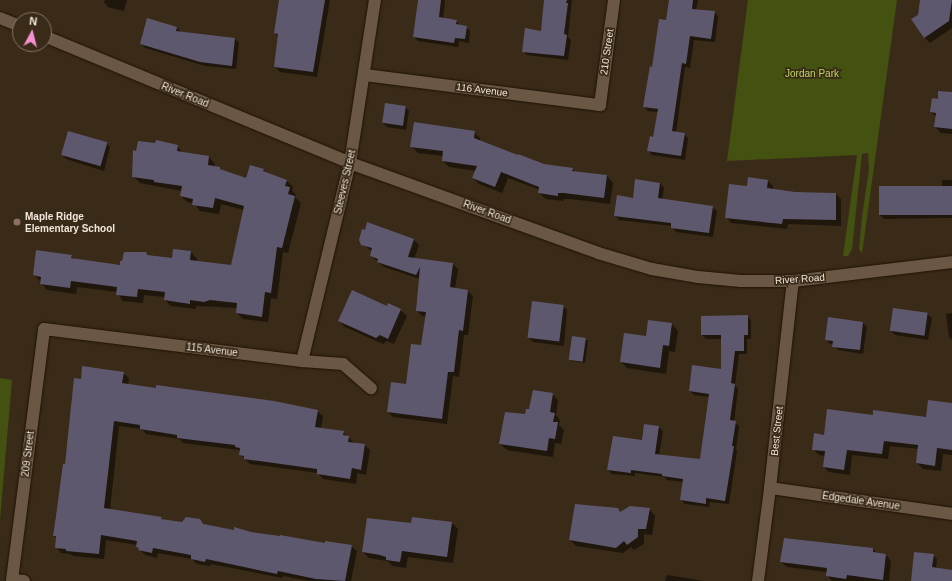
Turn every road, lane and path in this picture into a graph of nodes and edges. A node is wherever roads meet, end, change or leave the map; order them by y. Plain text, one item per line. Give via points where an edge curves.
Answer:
1 (375, 0) edge
2 (614, 0) edge
3 (0, 18) edge
4 (12, 23) edge
5 (52, 39) edge
6 (365, 75) junction
7 (600, 105) joint
8 (350, 163) junction
9 (952, 262) edge
10 (793, 281) junction
11 (44, 329) joint
12 (302, 361) junction
13 (371, 388) dead end
14 (770, 488) junction
15 (952, 514) edge
16 (18, 580) edge
17 (758, 581) edge

1 - 6 street, Steeves Street
2 - 7 street, 210 Street
3 - 4 street
5 - 8 street, River Road
6 - 7 street, 116 Avenue
6 - 8 street, Steeves Street
8 - 10 street, River Road via 598,253 652,269 741,281
8 - 12 street, Steeves Street
9 - 10 street, River Road
10 - 14 street, Best Street
11 - 12 street, 115 Avenue
11 - 16 street, 209 Street
12 - 13 street, 115 Avenue via 343,364
14 - 15 street, Edgedale Avenue
14 - 17 street, Best Street

